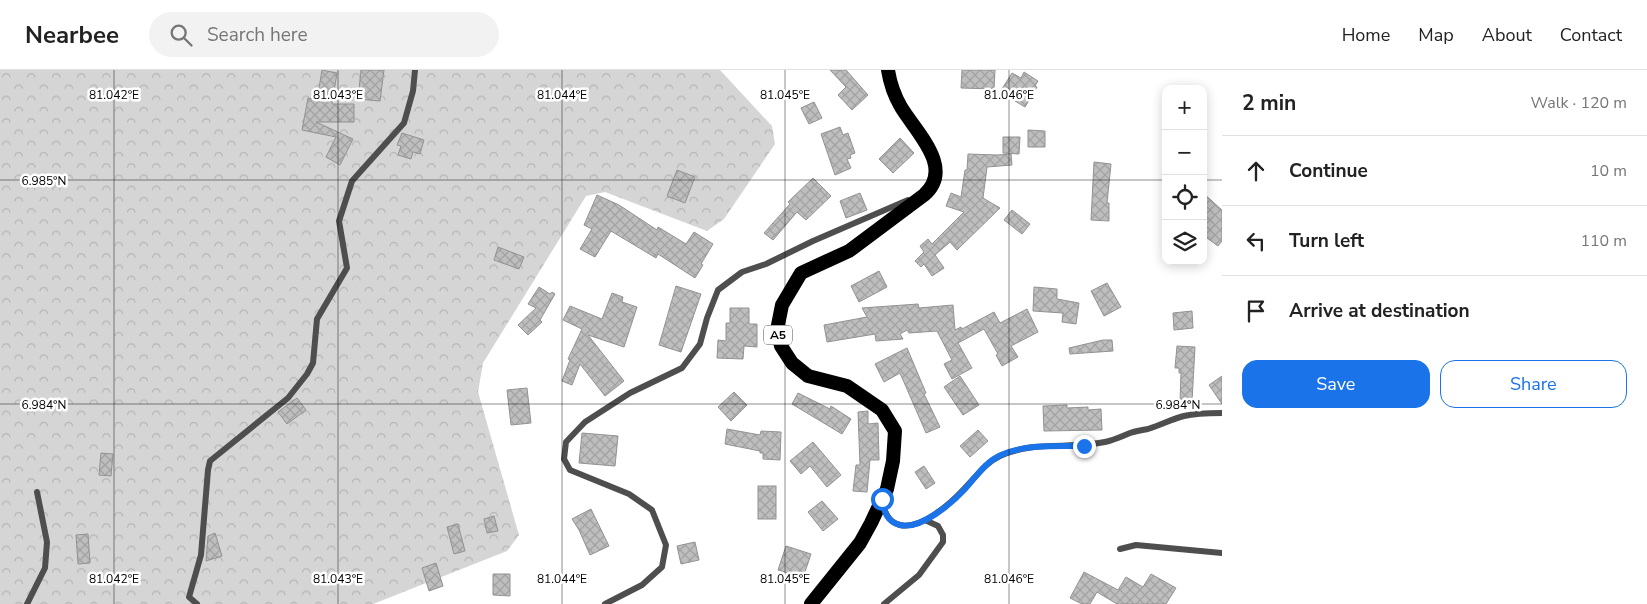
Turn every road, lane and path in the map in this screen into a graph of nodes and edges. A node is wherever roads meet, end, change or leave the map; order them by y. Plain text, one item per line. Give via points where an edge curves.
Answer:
1 (415, 70) edge
2 (888, 70) edge
3 (924, 194) junction
4 (1222, 413) edge
5 (37, 492) dead end
6 (882, 499) junction
7 (925, 520) junction
8 (1120, 549) dead end
9 (1222, 553) edge
10 (27, 604) edge
11 (197, 604) edge
12 (605, 604) edge
13 (811, 604) edge
14 (884, 604) edge

1 - 11 lane via 404,123 352,181 339,221 348,268 317,319 313,364 288,398 210,461 201,555 188,597
2 - 3 highway, A5 via 901,107 935,161 936,178
3 - 6 highway, A5 via 849,252 801,273 782,304 777,330 781,346 792,364 808,376 847,386 882,410 895,431 894,461
3 - 12 lane via 742,272 718,290 700,344 682,368 630,393 585,422 566,442 564,459 570,470 629,494 652,510 666,545 662,567 642,585
4 - 7 lane via 1185,416 1110,441 1084,446 1031,447 1002,455 991,461 954,499
5 - 10 lane via 47,542 45,568
6 - 7 lane via 884,511 894,523 905,526
6 - 13 highway, A5 via 860,543
7 - 14 lane via 938,526 943,542 918,575
8 - 9 lane via 1136,545

